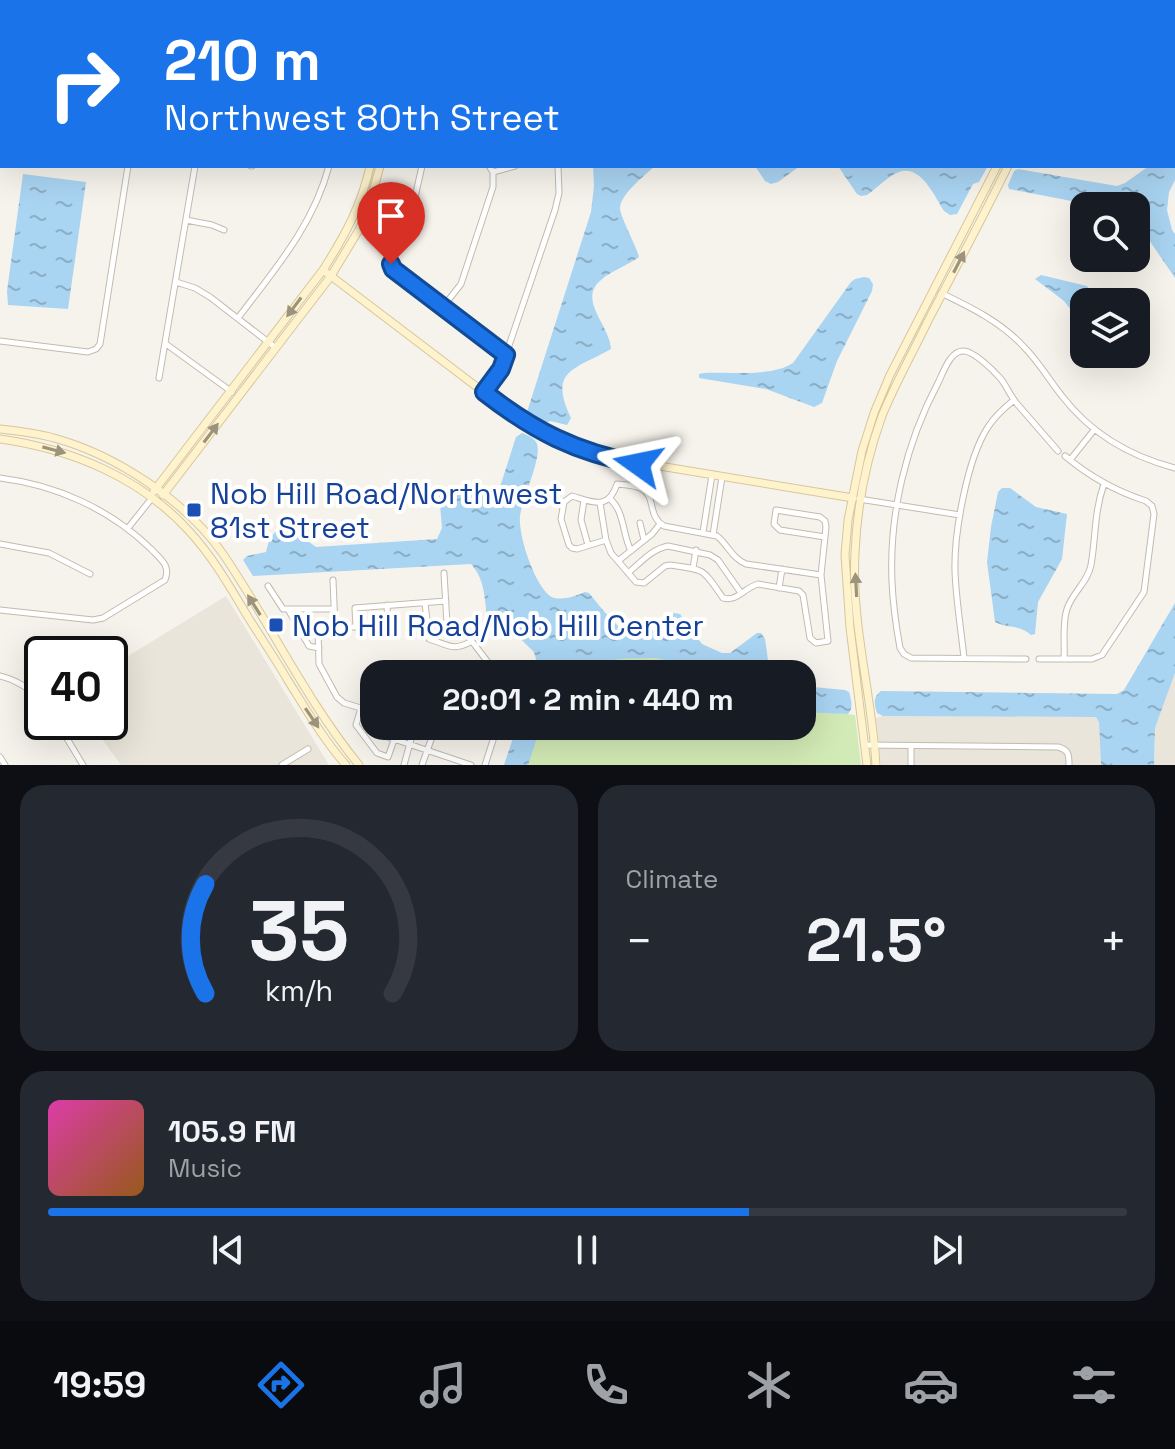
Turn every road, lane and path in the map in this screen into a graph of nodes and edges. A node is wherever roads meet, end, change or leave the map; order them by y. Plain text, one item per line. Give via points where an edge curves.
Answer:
1 (128, 168) edge
2 (195, 168) edge
3 (328, 168) edge
4 (369, 168) edge
5 (379, 168) edge
6 (422, 168) edge
7 (490, 168) edge
8 (508, 168) edge
9 (558, 168) edge
10 (996, 168) edge
11 (1007, 168) edge
12 (493, 172) junction
13 (186, 220) junction
14 (224, 230) dead end
15 (323, 270) junction
16 (331, 276) junction
17 (176, 282) junction
18 (934, 290) junction
19 (942, 294) junction
20 (443, 307) junction
21 (238, 318) junction
22 (0, 341) edge
23 (268, 341) junction
24 (166, 344) junction
25 (276, 348) junction
26 (506, 355) junction
27 (159, 378) dead end
28 (230, 391) junction
29 (484, 392) junction
30 (239, 397) junction
31 (1014, 400) junction
32 (0, 429) edge
33 (1094, 430) junction
34 (0, 439) edge
35 (1058, 451) dead end
36 (1175, 468) edge
37 (712, 475) junction
38 (722, 477) junction
39 (0, 478) edge
40 (1104, 484) junction
41 (155, 488) junction
42 (164, 495) junction
43 (152, 497) junction
44 (609, 498) junction
45 (856, 498) junction
46 (584, 500) junction
47 (600, 503) junction
48 (897, 504) junction
49 (706, 511) junction
50 (716, 514) junction
51 (960, 515) junction
52 (640, 523) dead end
53 (660, 524) junction
54 (128, 528) junction
55 (703, 532) junction
56 (713, 535) junction
57 (825, 537) junction
58 (606, 540) junction
59 (644, 540) junction
60 (0, 544) edge
61 (588, 545) junction
62 (696, 550) junction
63 (631, 551) junction
64 (618, 561) junction
65 (693, 568) junction
66 (782, 569) junction
67 (444, 573) dead end
68 (628, 573) junction
69 (90, 574) dead end
70 (821, 575) junction
71 (333, 580) dead end
72 (268, 586) dead end
73 (779, 588) junction
74 (741, 593) junction
75 (446, 601) junction
76 (425, 603) junction
77 (387, 605) junction
78 (334, 609) junction
79 (0, 610) edge
80 (288, 610) junction
81 (356, 627) junction
82 (335, 628) junction
83 (472, 641) junction
84 (319, 648) junction
85 (964, 658) junction
86 (1026, 659) dead end
87 (1039, 659) dead end
88 (1064, 659) junction
89 (486, 660) edge
90 (0, 676) edge
91 (24, 685) edge
92 (360, 708) edge
93 (360, 711) edge
94 (360, 730) edge
95 (68, 740) edge
96 (367, 740) edge
97 (394, 740) joint
98 (492, 740) edge
99 (409, 745) junction
100 (865, 745) junction
101 (875, 745) junction
102 (911, 746) junction
103 (308, 749) dead end
104 (428, 751) junction
105 (0, 757) edge
106 (458, 763) edge
107 (5, 765) edge
108 (83, 765) edge
109 (282, 765) edge
110 (346, 765) edge
111 (359, 765) edge
112 (404, 765) edge
113 (422, 765) edge
114 (471, 765) edge
115 (485, 765) edge
116 (867, 765) edge
117 (876, 765) edge
118 (911, 765) edge
119 (1069, 765) edge

1 - 22 street via 100,344 88,352
2 - 13 street
3 - 21 street via 299,237
4 - 15 street via 351,224
5 - 16 street via 360,228
6 - 20 street via 391,264
7 - 12 street
8 - 12 street
9 - 26 street via 555,210
10 - 18 street
19 -> 11 street
12 - 20 street via 493,187 461,284
13 - 14 street
13 - 17 street
15 - 16 street
15 -> 23 street
16 - 25 street
16 - 29 street
17 - 21 street via 195,288
17 - 24 street
18 - 19 street
18 - 45 street via 874,413
19 - 33 street via 1005,329
19 - 45 street via 882,416
20 - 26 street
21 - 23 street
23 - 25 street
23 - 28 street
24 - 27 street
24 - 28 street
25 - 30 street
26 - 29 street
28 - 30 street
28 - 41 street
29 - 37 street via 537,429 585,451
42 -> 30 street
31 - 35 street
31 - 48 street via 983,361 967,351 953,355 918,428
31 - 51 street via 987,428
32 - 41 street via 74,445
33 - 36 street via 1132,453
33 - 40 street via 1067,458
34 -> 43 street via 80,457
37 - 38 street
37 - 49 street
38 - 45 street
38 - 50 street
39 - 54 street via 69,495
40 - 88 street via 1088,574 1065,614
40 - 88 street via 1152,506 1144,592 1102,655
41 - 42 street
41 - 43 street
42 - 43 street
111 -> 42 street via 332,731 222,552
43 - 54 street
43 -> 110 street via 214,562
44 - 47 street
44 - 53 street via 617,484 645,490
44 - 63 street via 619,509
45 - 48 street
45 - 100 street via 847,532 845,583
101 -> 45 street via 855,582
46 - 47 street
46 - 61 street via 581,520
46 - 61 street via 572,496 564,502 561,519 572,548
47 - 58 street
48 - 51 street
48 - 85 street via 892,581 900,648 911,658
49 - 50 street
49 - 55 street
50 - 56 street
51 - 85 street via 955,571
52 - 59 street
53 - 55 street
53 - 59 street
54 - 79 street via 167,565 165,580 103,618
55 - 56 street
56 - 66 street via 740,561
57 - 57 street via 780,530 774,524 776,510 820,517
57 - 70 street
58 - 61 street
58 - 64 street
59 - 63 street
60 - 69 street via 49,553
62 - 65 street
62 - 68 street via 663,547
62 - 74 street via 718,560
63 - 64 street
64 - 68 street
65 - 68 street via 665,566 644,583
65 - 74 street via 704,572 723,598
66 - 70 street
66 - 73 street
67 - 75 street
70 - 73 street via 828,641 810,638 803,595
71 - 78 street
72 - 80 street
73 - 74 street via 758,584
75 - 76 street
75 - 83 street via 447,624
76 - 77 street
76 - 83 street via 429,639 456,648
77 - 81 street via 355,608
77 - 81 street via 388,625
78 - 80 street
78 - 82 street
80 - 84 street via 309,646
81 - 82 street
82 - 84 street via 318,629
83 - 89 street
84 - 92 street via 319,664 337,697
85 - 86 street
87 - 88 street
90 - 91 street
93 - 94 street
95 - 108 street
96 - 97 street via 388,757
97 - 99 street
98 - 115 street
99 - 104 street
99 - 104 street via 413,732 432,737
99 - 112 street
100 - 101 street
100 - 116 street
101 - 102 street
101 - 117 street
102 - 118 street
102 - 119 street via 1058,747 1069,754
103 - 109 street
104 - 106 street
104 - 113 street
105 - 107 street
106 - 114 street

